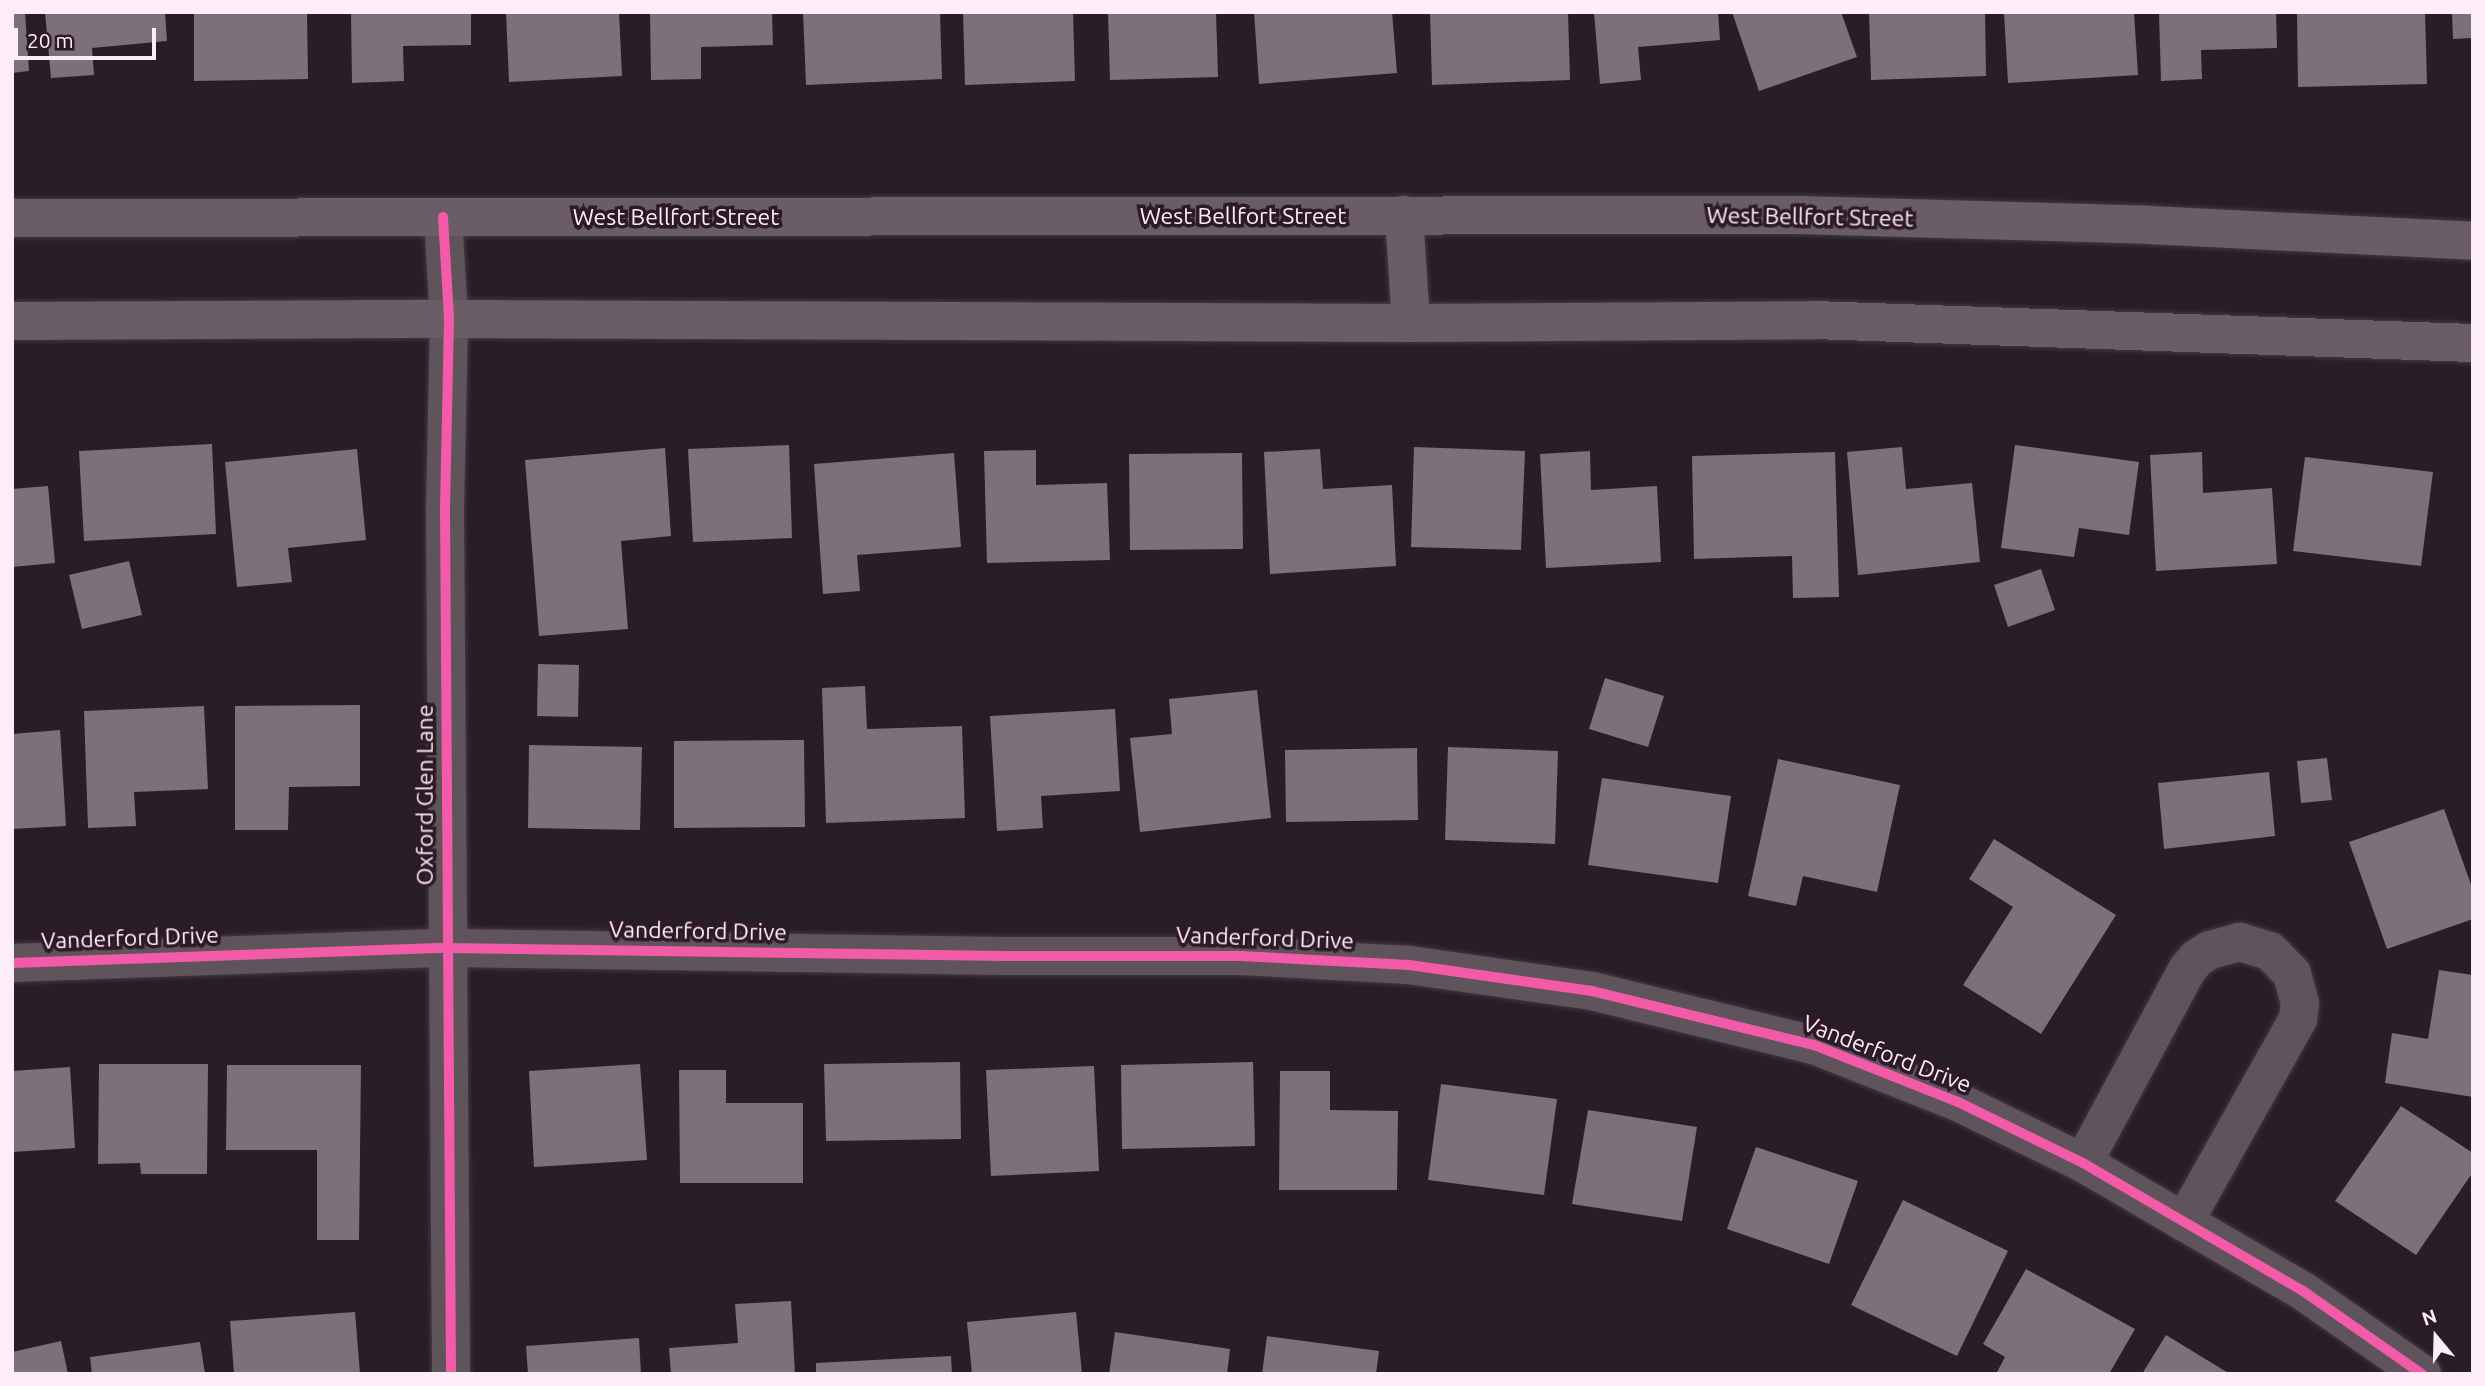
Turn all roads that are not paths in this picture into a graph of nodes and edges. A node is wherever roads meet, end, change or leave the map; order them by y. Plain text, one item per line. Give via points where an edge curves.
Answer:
1 (1404, 215) junction
2 (443, 217) junction
3 (12, 218) edge
4 (2473, 241) edge
5 (449, 319) junction
6 (12, 321) edge
7 (1411, 323) junction
8 (2473, 343) edge
9 (446, 948) junction
10 (12, 963) edge
11 (2083, 1163) junction
12 (2184, 1222) junction
13 (451, 1374) edge
14 (2423, 1374) edge

1 - 2 main road, West Bellfort Street
1 - 4 main road, West Bellfort Street via 1799,215
1 - 7 main road
2 - 3 main road, West Bellfort Street
2 - 5 street, Oxford Glen Lane
5 - 6 main road
5 - 7 main road
5 - 9 street, Oxford Glen Lane
7 - 8 main road via 1814,320
9 - 10 street, Vanderford Drive
9 - 11 street, Vanderford Drive via 1241,956 1409,965 1592,991 1814,1045 1958,1102
9 - 13 street, Oxford Glen Lane
11 - 12 street, Vanderford Drive
11 - 12 street via 2197,958 2240,942 2270,951 2292,974 2300,1004 2298,1019
12 - 14 street, Vanderford Drive via 2303,1291

